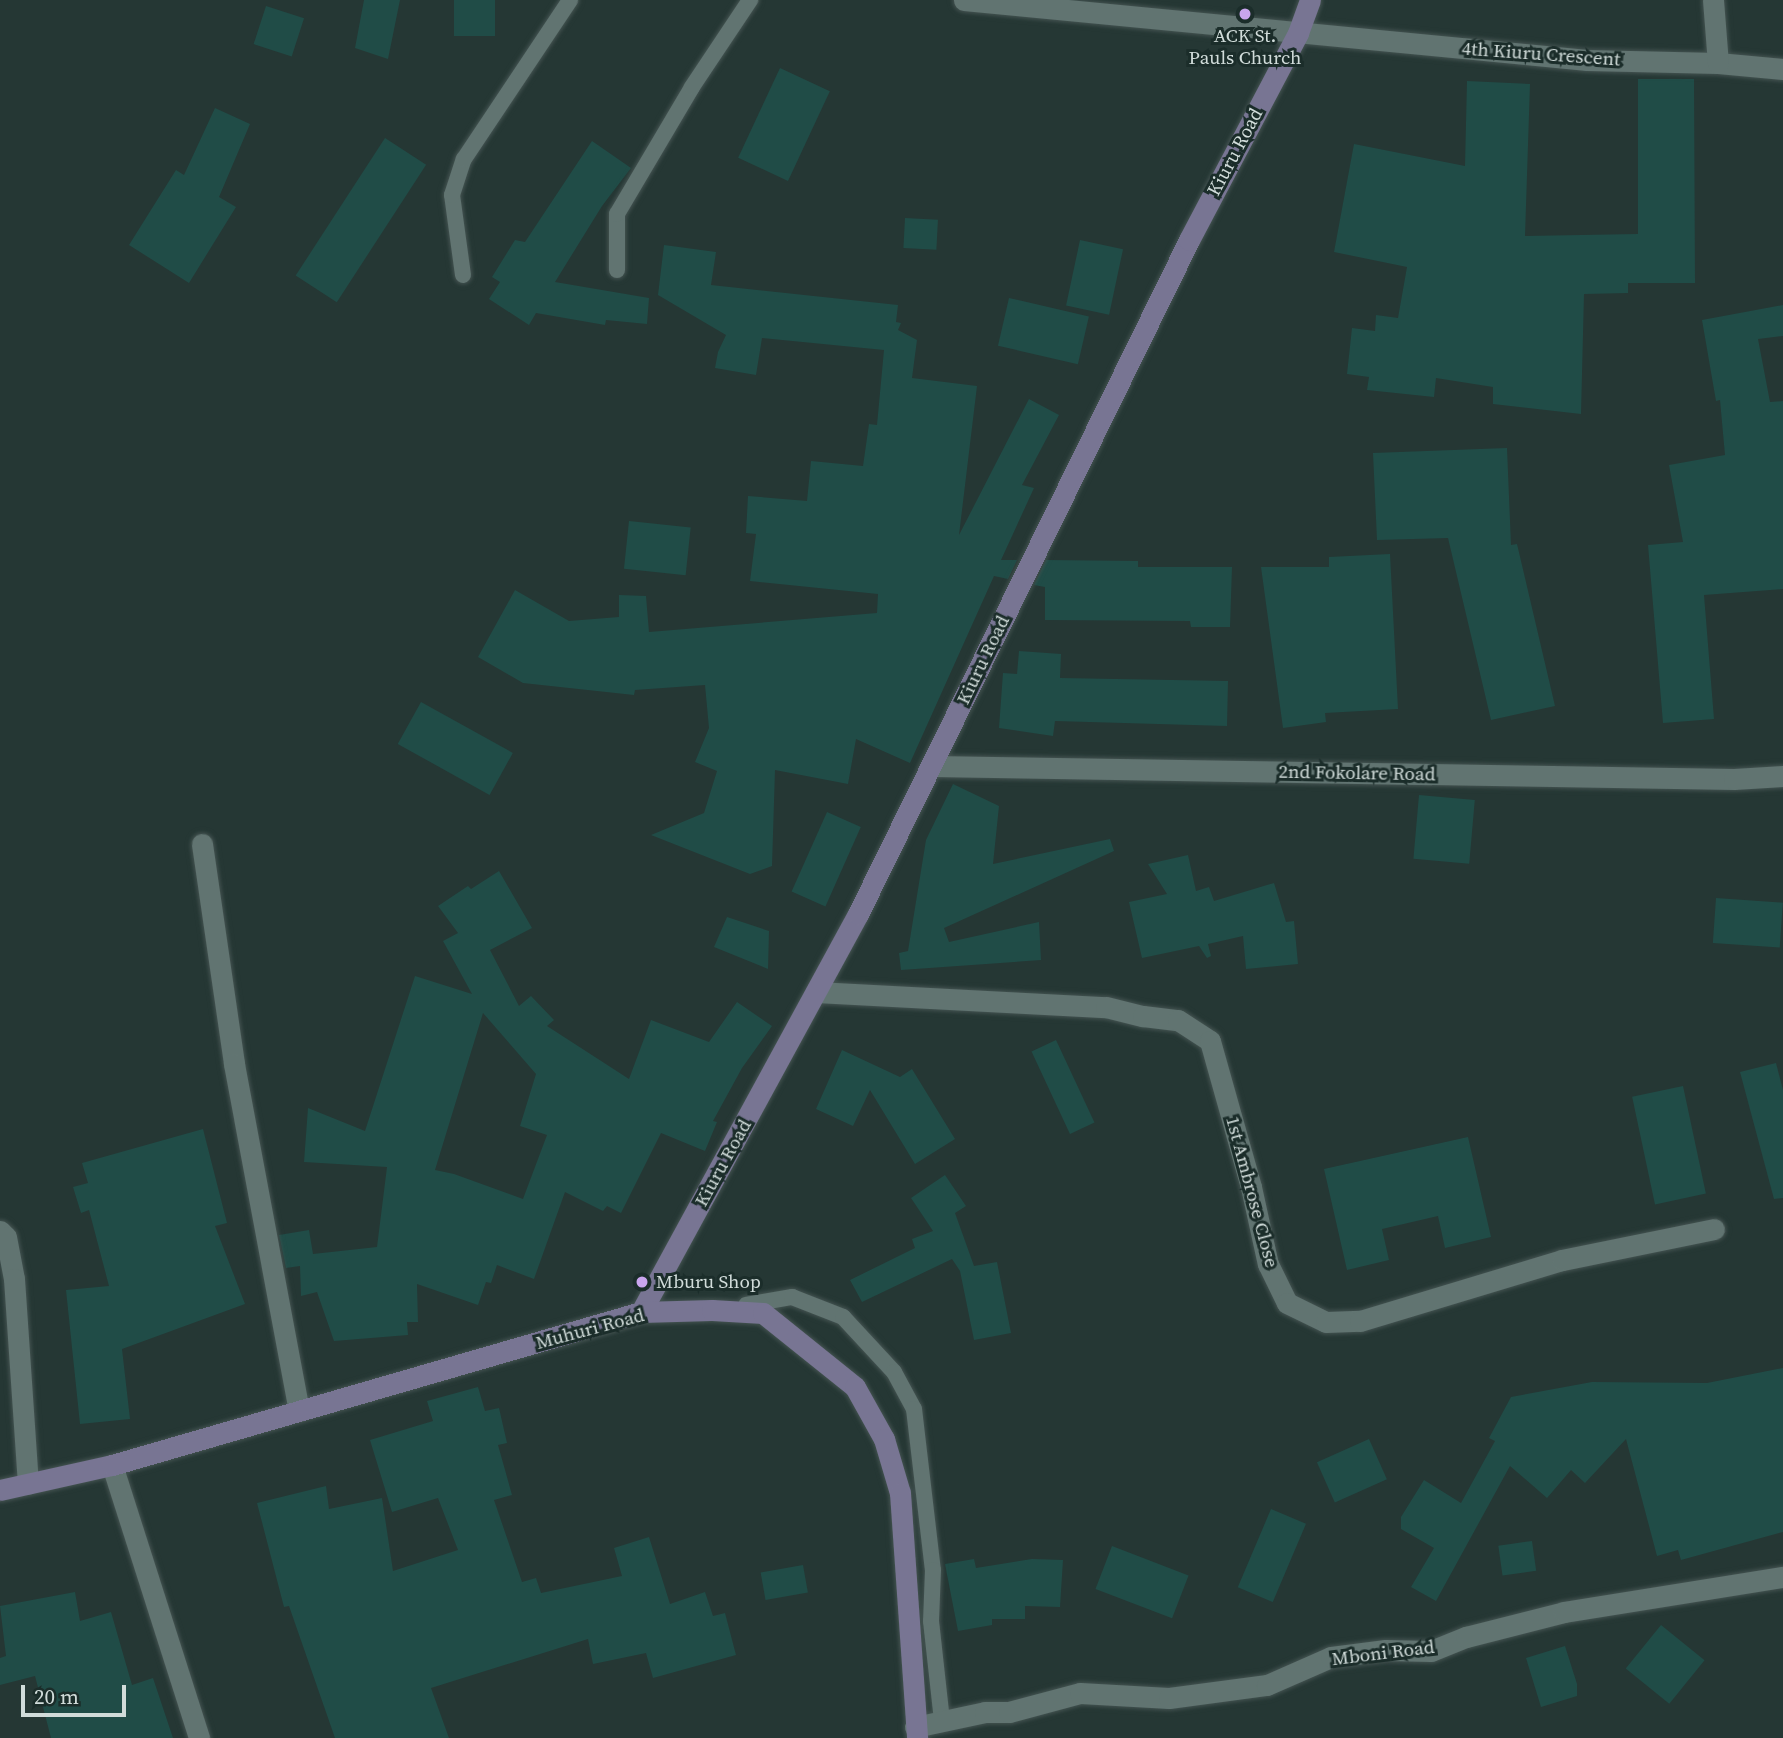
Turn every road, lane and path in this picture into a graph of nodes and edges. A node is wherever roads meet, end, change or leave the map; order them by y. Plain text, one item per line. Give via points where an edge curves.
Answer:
1 (570, 0) edge
2 (750, 0) edge
3 (964, 0) edge
4 (1310, 0) edge
5 (1713, 0) edge
6 (1298, 33) junction
7 (1718, 63) junction
8 (1783, 69) edge
9 (617, 270) dead end
10 (463, 275) dead end
11 (932, 766) junction
12 (1783, 776) edge
13 (202, 844) dead end
14 (816, 992) junction
15 (1714, 1229) dead end
16 (0, 1231) edge
17 (712, 1310) junction
18 (641, 1312) junction
19 (299, 1411) junction
20 (113, 1465) junction
21 (28, 1484) junction
22 (0, 1490) edge
23 (1783, 1577) edge
24 (942, 1721) junction
25 (916, 1732) edge
26 (199, 1738) edge

1 - 10 lane via 464,159 452,195
2 - 9 lane via 617,214
3 - 6 street, 4th Kiuru Crescent
4 - 6 street, Kiuru Road
5 - 7 street
6 - 7 street, 4th Kiuru Crescent via 1587,60
6 - 11 street, Kiuru Road via 1189,240
7 - 8 street, 4th Kiuru Crescent
11 - 12 street, 2nd Fokolare Road via 1734,779
11 - 14 street, Kiuru Road
13 - 19 street via 234,1064
14 - 15 street, 1st Ambrose Close via 1106,1007 1178,1020 1210,1041 1268,1264 1287,1303 1326,1322 1360,1321 1562,1260
14 - 18 street, Kiuru Road
16 - 21 street via 14,1279
17 - 18 street, Muhuri Road
17 - 24 lane via 792,1297 843,1317 894,1373 914,1409 933,1570 931,1621
17 - 25 street, Muhuri Road via 762,1313 855,1387 884,1438 900,1493
18 - 19 street, Muhuri Road
19 - 20 street, Muhuri Road
20 - 21 street, Muhuri Road
20 - 26 street
21 - 22 street, Muhuri Road
23 - 24 street, Mboni Road via 1564,1612 1466,1637 1431,1651 1385,1650 1331,1657 1267,1685 1169,1698 1080,1693 1009,1712
24 - 25 street, Mboni Road

